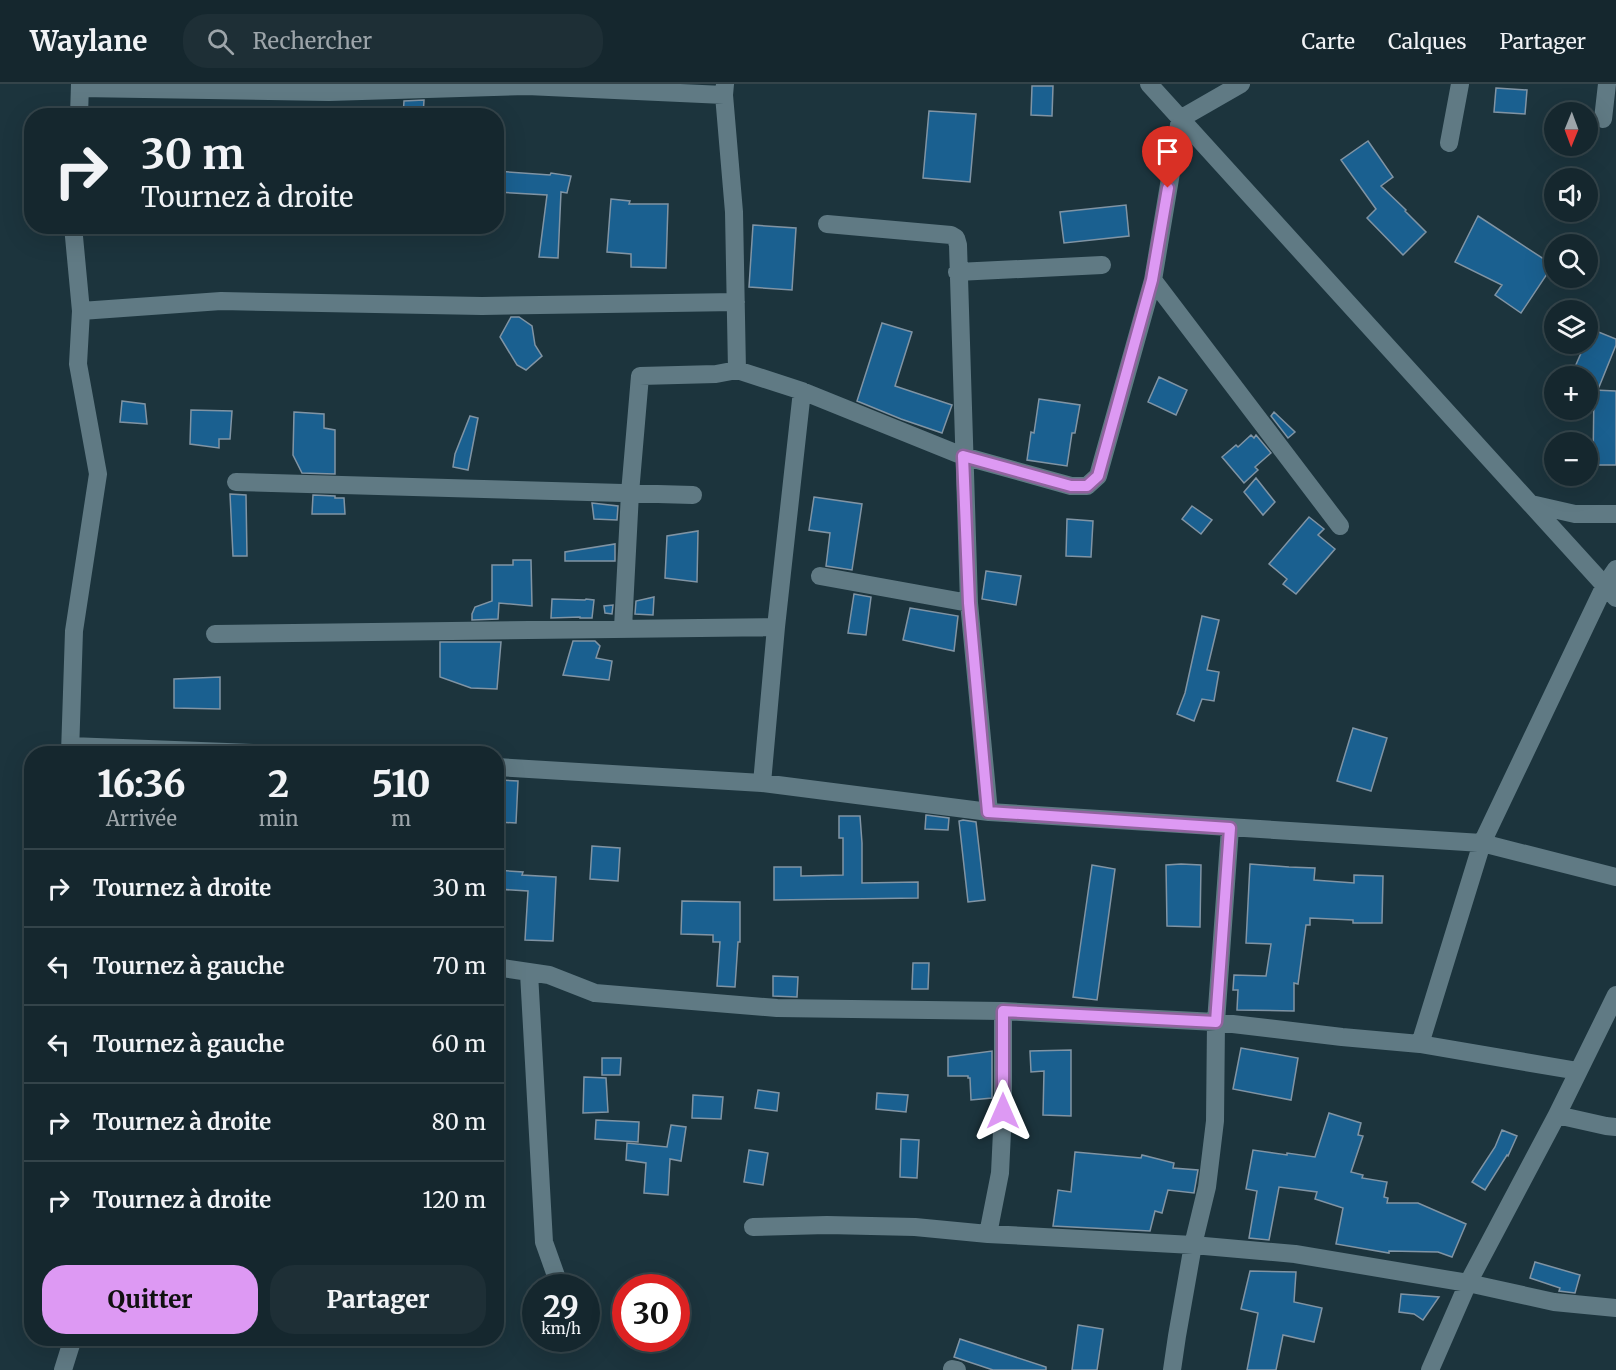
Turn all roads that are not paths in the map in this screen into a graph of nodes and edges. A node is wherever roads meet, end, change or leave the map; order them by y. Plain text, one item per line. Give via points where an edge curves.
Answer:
1 (1149, 84) edge
2 (1241, 84) edge
3 (1460, 84) edge
4 (1607, 84) edge
5 (80, 86) edge
6 (724, 90) edge
7 (80, 108) edge
8 (1180, 119) junction
9 (1603, 119) dead end
10 (1449, 143) dead end
11 (827, 224) dead end
12 (74, 234) edge
13 (1102, 265) dead end
14 (957, 272) junction
15 (1152, 280) junction
16 (736, 302) junction
17 (81, 311) junction
18 (737, 369) junction
19 (802, 391) junction
20 (963, 456) junction
21 (236, 482) dead end
22 (630, 493) junction
23 (693, 495) dead end
24 (1531, 504) junction
25 (1616, 514) edge
26 (1340, 526) dead end
27 (1616, 569) edge
28 (820, 576) dead end
29 (1610, 592) edge
30 (969, 603) junction
31 (776, 627) junction
32 (623, 628) junction
33 (215, 634) dead end
34 (70, 746) edge
35 (504, 767) edge
36 (762, 783) junction
37 (988, 812) junction
38 (1230, 828) junction
39 (1482, 843) junction
40 (1616, 877) edge
41 (504, 968) edge
42 (530, 973) junction
43 (1616, 995) edge
44 (1003, 1011) junction
45 (1216, 1022) junction
46 (1420, 1044) junction
47 (1578, 1071) junction
48 (1557, 1115) junction
49 (1616, 1127) edge
50 (753, 1227) dead end
51 (988, 1234) junction
52 (1193, 1245) junction
53 (555, 1274) edge
54 (1468, 1283) junction
55 (1616, 1308) edge
56 (70, 1346) edge
57 (63, 1370) edge
58 (1172, 1370) edge
59 (1430, 1370) edge

1 - 8 street
2 - 8 street
3 - 10 street
4 - 9 street
5 - 6 street via 329,92 527,86
5 - 7 street
6 - 16 street via 734,212
8 - 15 street
8 - 24 street
11 - 14 street via 951,236 956,238
12 - 17 street
13 - 14 street
14 - 20 street
15 - 20 street via 1098,476 1087,486 1071,486
15 - 26 street
16 - 17 street via 482,306 221,301
16 - 18 street
17 - 34 street via 78,364 98,474 74,631
18 - 19 street
18 - 22 street via 716,375 640,376
19 - 20 street
19 - 31 street
20 - 30 street
21 - 22 street
22 - 23 street
22 - 32 street
24 - 25 street via 1575,514
24 - 29 street
27 - 29 street
28 - 30 street
29 - 39 street
30 - 37 street
31 - 32 street
31 - 36 street
32 - 33 street
35 - 36 street
36 - 37 street
37 - 38 street
38 - 39 street
38 - 45 street
39 - 40 street
39 - 46 street
41 - 42 street
42 - 44 street via 549,975 595,993 777,1008
42 - 53 street via 544,1242
43 - 47 street
44 - 45 street
44 - 51 street via 1000,1173
45 - 46 street
45 - 52 street via 1215,1121 1208,1187
46 - 47 street
47 - 48 street
48 - 49 street
48 - 54 street
50 - 51 street via 827,1224
51 - 52 street
52 - 54 street via 1295,1254
52 - 58 street
54 - 55 street via 1554,1302
54 - 59 street
56 - 57 street

